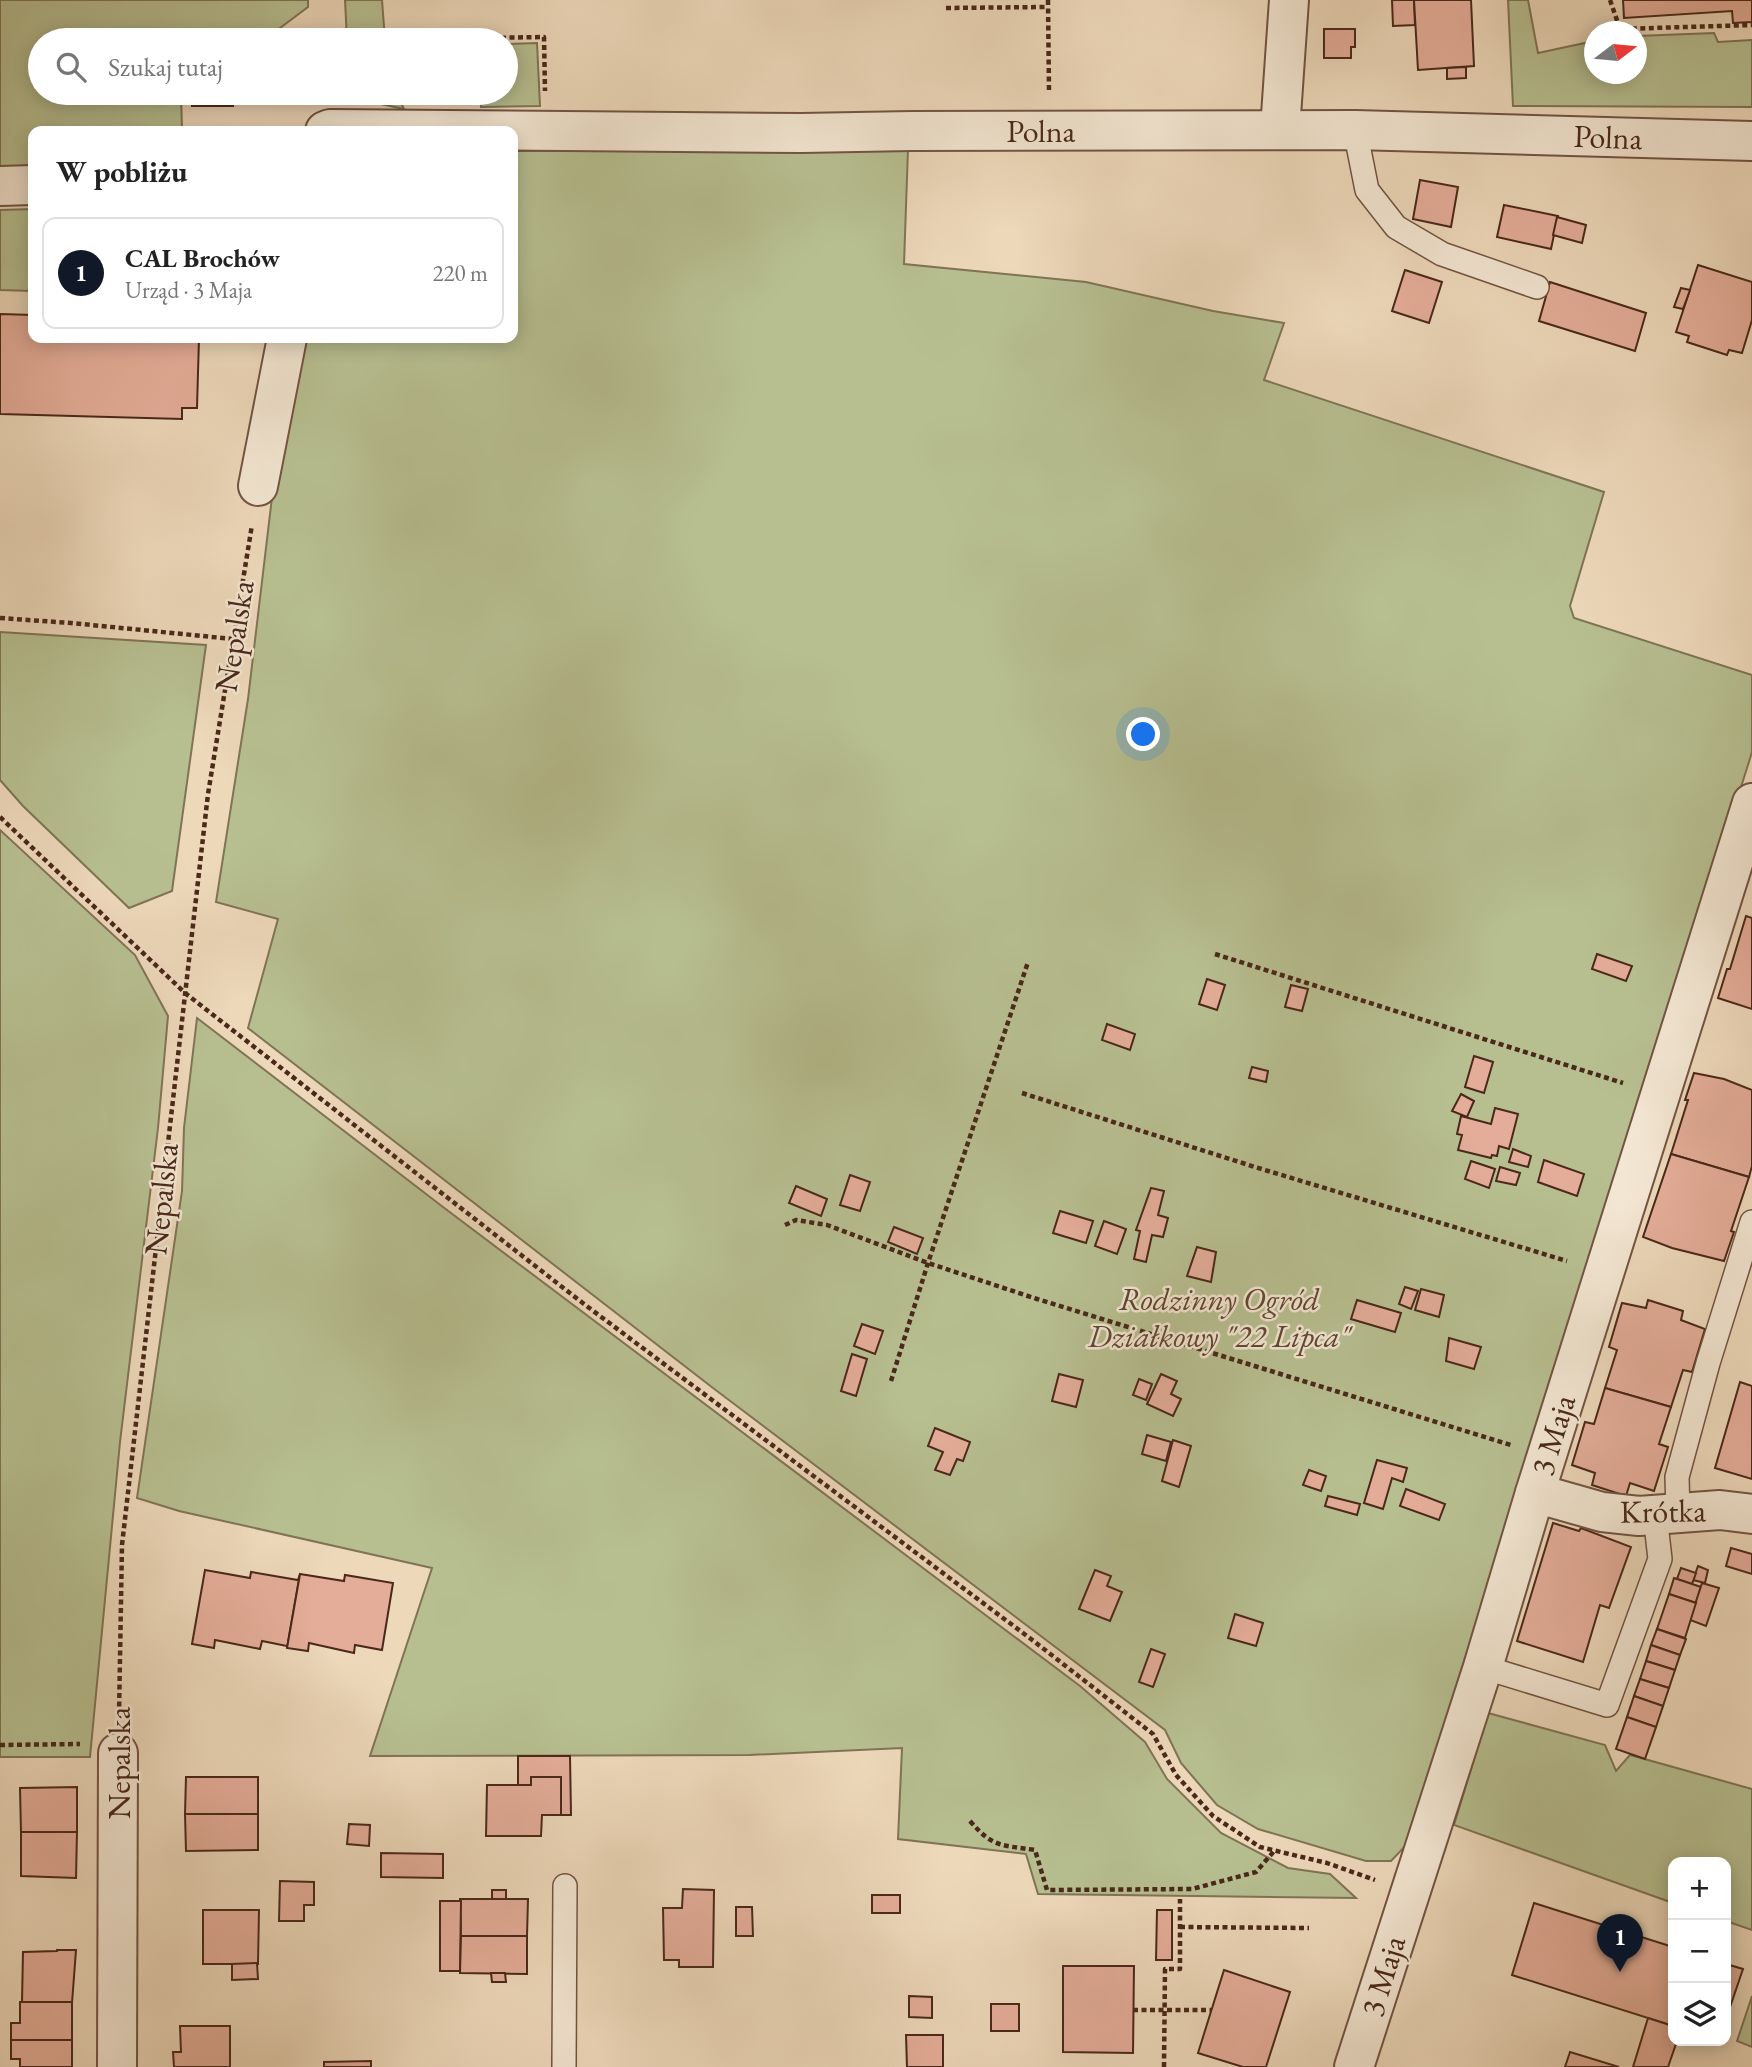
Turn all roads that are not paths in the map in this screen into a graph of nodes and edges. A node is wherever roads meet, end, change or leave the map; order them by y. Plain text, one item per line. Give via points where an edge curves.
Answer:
1 (1289, 0) edge
2 (1280, 130) junction
3 (1355, 130) junction
4 (518, 132) edge
5 (1752, 141) edge
6 (28, 185) edge
7 (0, 186) edge
8 (1537, 287) dead end
9 (286, 343) edge
10 (258, 486) road end
11 (1752, 803) edge
12 (1752, 1222) edge
13 (1535, 1493) junction
14 (1667, 1514) junction
15 (1752, 1514) edge
16 (1483, 1667) junction
17 (118, 1749) road end
18 (565, 1886) dead end
19 (117, 2067) edge
20 (564, 2067) edge
21 (1354, 2067) edge

1 - 2 street
2 - 3 street, Polna
2 - 4 street, Polna
3 - 5 street, Polna
3 - 8 lane via 1367,190 1396,227 1443,254
6 - 7 street
9 - 10 street
11 - 13 street, 3 Maja
12 - 14 lane
13 - 14 street, Krótka via 1602,1512
13 - 16 street, 3 Maja
14 - 15 street, Krótka via 1720,1510
14 - 16 lane via 1660,1559 1606,1705
16 - 21 street, 3 Maja
17 - 19 street, Nepalska
18 - 20 lane

